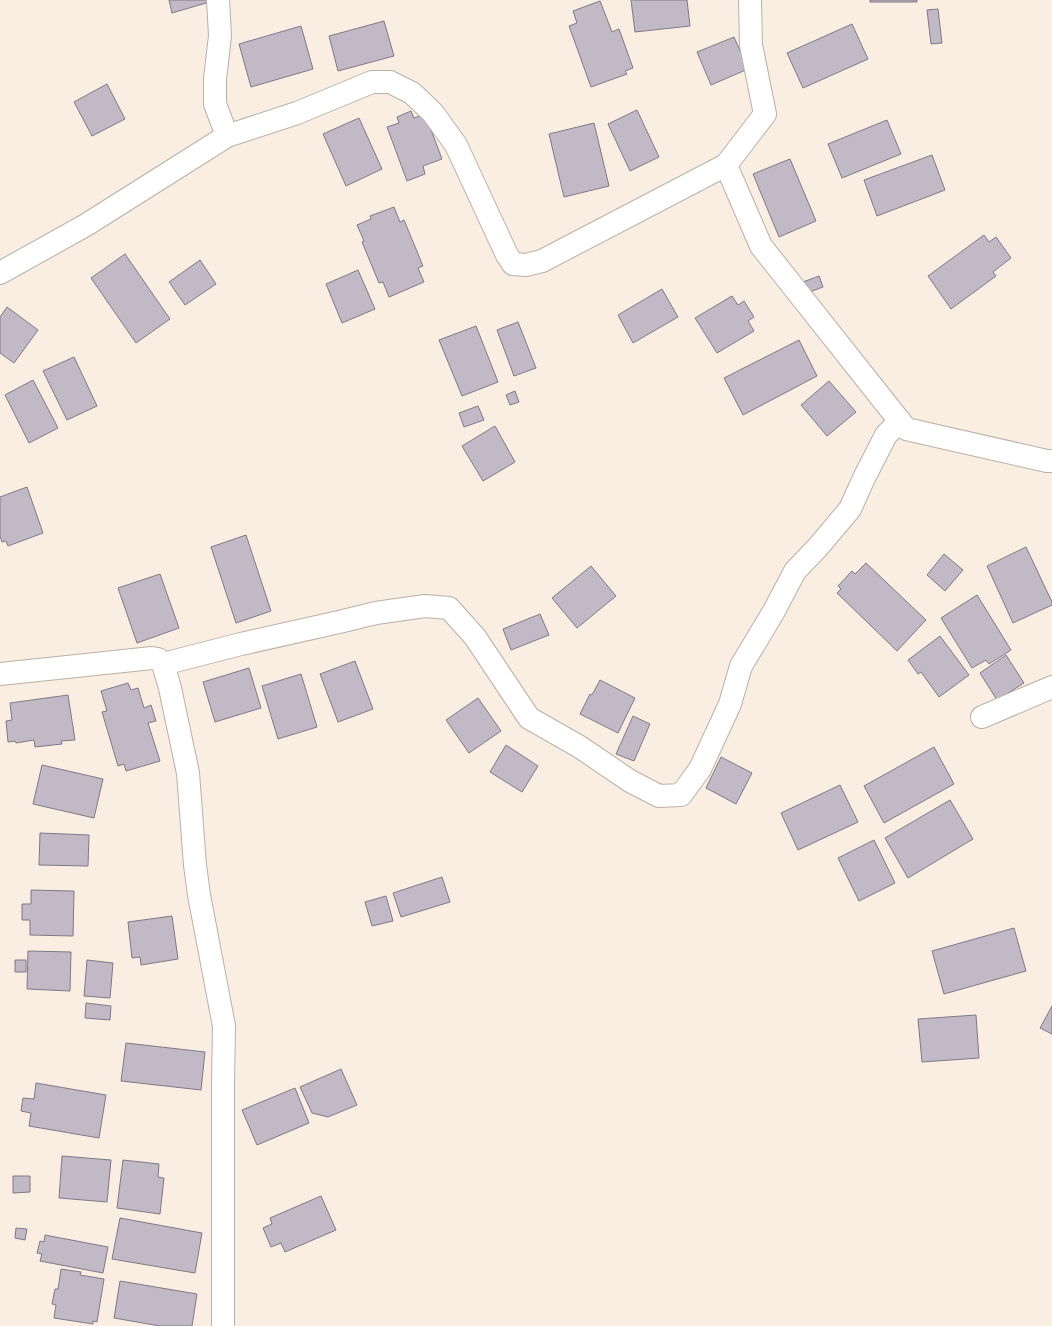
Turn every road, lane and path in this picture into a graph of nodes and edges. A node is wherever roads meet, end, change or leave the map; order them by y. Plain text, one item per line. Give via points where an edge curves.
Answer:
1 (218, 0) edge
2 (750, 0) edge
3 (227, 136) junction
4 (726, 165) junction
5 (0, 273) edge
6 (900, 422) junction
7 (1052, 461) edge
8 (163, 664) junction
9 (0, 674) edge
10 (1052, 686) edge
11 (982, 717) dead end
12 (223, 1326) edge

1 - 3 street via 220,36 215,104
2 - 4 street via 751,46 765,114
3 - 4 street via 297,113 372,82 390,82 412,93 433,113 456,145 507,255 513,264 526,265 542,261
3 - 5 street via 86,225
4 - 6 street via 761,246
6 - 7 street via 906,429
6 - 8 street via 886,435 850,508 796,571 741,666 730,704 700,769 681,795 659,796 529,718 475,637 449,608 425,606 376,613
8 - 9 street via 152,658
8 - 12 street via 188,773 199,895 224,1026
10 - 11 street

